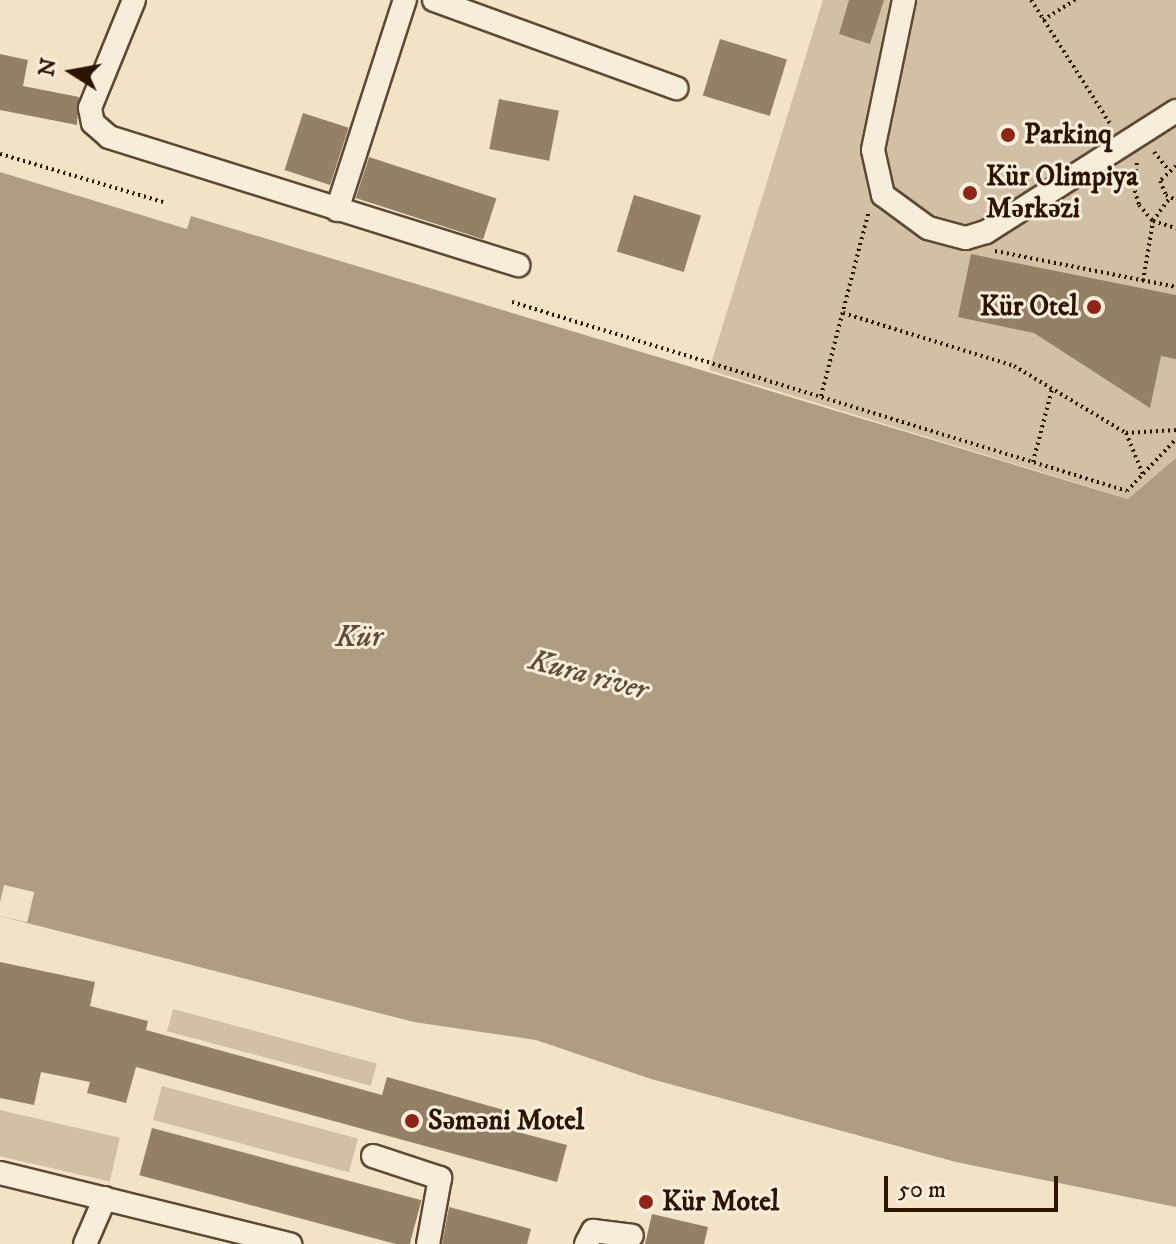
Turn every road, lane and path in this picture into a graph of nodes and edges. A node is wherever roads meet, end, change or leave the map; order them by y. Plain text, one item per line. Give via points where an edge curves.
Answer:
1 (134, 0) edge
2 (405, 0) edge
3 (434, 0) edge
4 (904, 0) edge
5 (1031, 0) edge
6 (1075, 0) edge
7 (1043, 20) junction
8 (676, 88) dead end
9 (1176, 111) edge
10 (1124, 145) junction
11 (1150, 147) dead end
12 (0, 154) edge
13 (1136, 164) dead end
14 (1176, 166) edge
15 (1168, 169) junction
16 (1133, 174) dead end
17 (878, 178) junction
18 (1173, 199) edge
19 (163, 202) dead end
20 (337, 210) junction
21 (1153, 221) junction
22 (1176, 228) edge
23 (986, 232) junction
24 (518, 265) dead end
25 (1143, 281) junction
26 (1176, 287) edge
27 (512, 302) dead end
28 (843, 313) junction
29 (1052, 389) junction
30 (821, 396) junction
31 (1176, 430) edge
32 (1126, 433) junction
33 (1176, 439) edge
34 (1033, 462) junction
35 (1143, 474) junction
36 (373, 1156) dead end
37 (0, 1173) edge
38 (105, 1198) junction
39 (632, 1236) dead end
40 (259, 1240) edge
41 (85, 1244) edge
42 (290, 1244) edge
43 (428, 1244) edge
44 (586, 1244) edge

1 - 20 street via 95,91 93,123 109,137
2 - 20 street
3 - 8 street
4 - 17 street via 876,126
5 - 7 path
6 - 7 path
7 - 10 path
9 - 10 street
10 - 13 path
10 - 23 street
11 - 15 path
12 - 19 path
14 - 15 path
15 - 18 path via 1160,181
16 - 21 path via 1139,205
17 - 23 street via 883,195 908,218 946,235
17 - 28 path
18 - 21 path
20 - 24 street
21 - 22 path
21 - 25 path
23 - 25 path via 997,253
25 - 26 path
27 - 30 path
28 - 29 path via 1014,366
28 - 30 path
29 - 32 path
29 - 34 path
30 - 34 path
31 - 32 path
32 - 35 path
33 - 35 path
34 - 35 path via 1127,491
36 - 43 street via 440,1178
37 - 38 street
38 - 40 street
38 - 41 street
39 - 44 street via 593,1231
40 - 42 street

